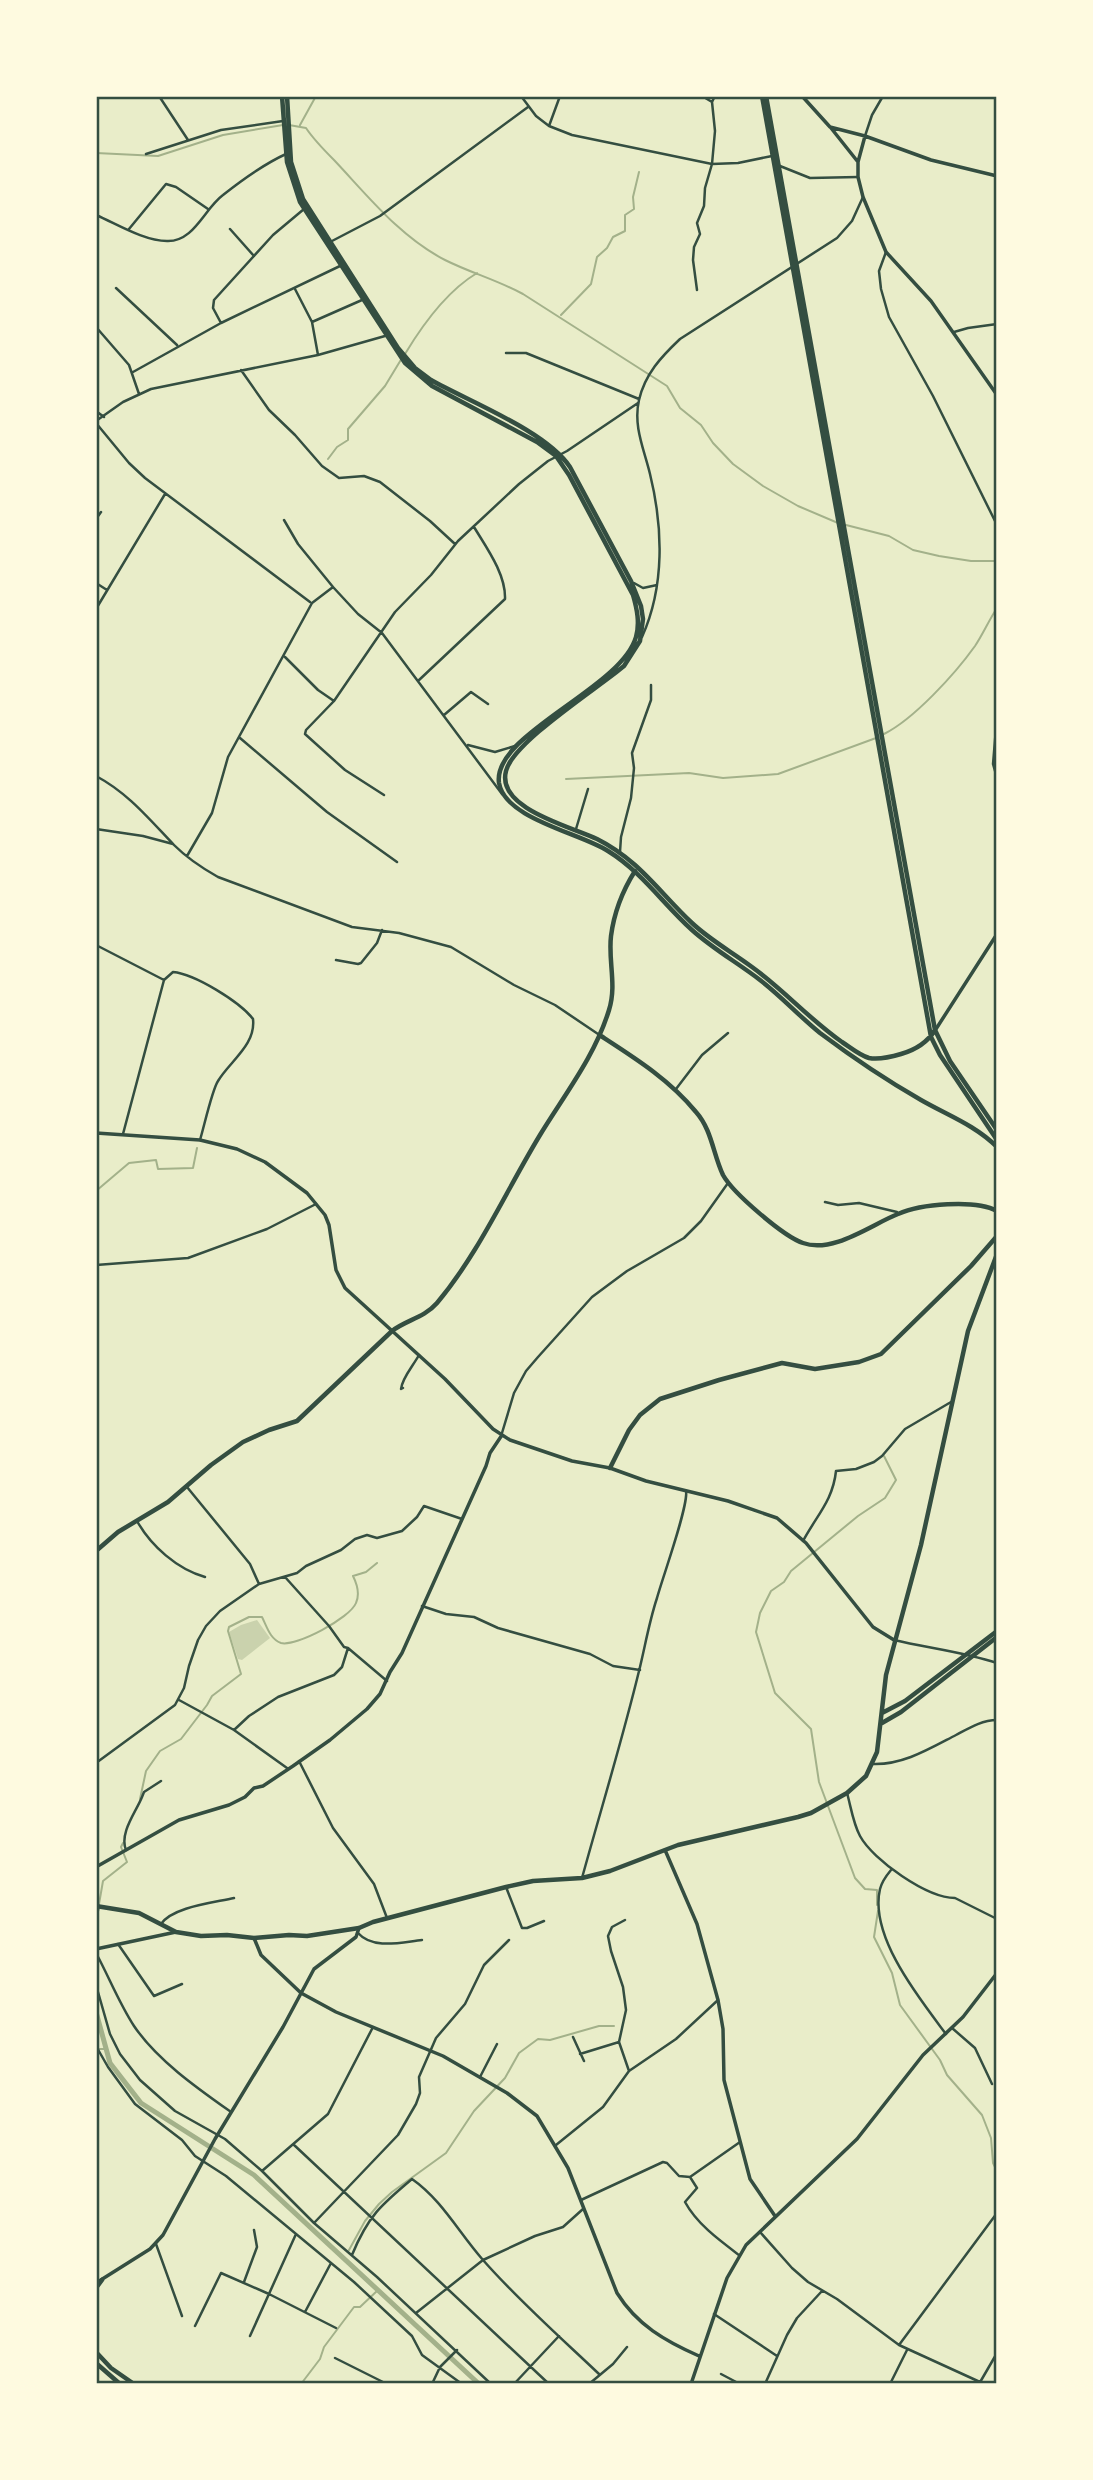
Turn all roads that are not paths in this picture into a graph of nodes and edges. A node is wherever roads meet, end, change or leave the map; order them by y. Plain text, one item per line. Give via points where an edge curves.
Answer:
1 (159, 96) edge
2 (284, 96) edge
3 (521, 96) edge
4 (560, 96) edge
5 (702, 96) edge
6 (715, 96) edge
7 (764, 96) edge
8 (802, 96) edge
9 (883, 96) edge
10 (712, 102) junction
11 (528, 107) junction
12 (285, 125) junction
13 (549, 126) junction
14 (830, 127) junction
15 (865, 136) junction
16 (188, 140) junction
17 (146, 153) dead end
18 (286, 154) junction
19 (772, 156) junction
20 (858, 162) junction
21 (712, 164) junction
22 (777, 164) junction
23 (997, 176) edge
24 (858, 177) junction
25 (863, 197) junction
26 (208, 209) junction
27 (304, 209) junction
28 (96, 215) edge
29 (129, 229) junction
30 (230, 229) dead end
31 (328, 243) junction
32 (886, 252) junction
33 (254, 256) junction
34 (340, 266) junction
35 (794, 267) junction
36 (116, 288) dead end
37 (294, 288) junction
38 (697, 290) dead end
39 (362, 300) junction
40 (312, 322) junction
41 (221, 323) junction
42 (997, 324) edge
43 (96, 327) edge
44 (954, 332) junction
45 (387, 335) junction
46 (178, 346) junction
47 (506, 353) dead end
48 (318, 355) junction
49 (241, 370) junction
50 (133, 372) junction
51 (139, 394) junction
52 (997, 395) edge
53 (638, 401) junction
54 (96, 411) edge
55 (104, 417) junction
56 (96, 422) edge
57 (558, 455) junction
58 (165, 494) junction
59 (101, 512) dead end
60 (96, 519) edge
61 (284, 520) dead end
62 (474, 526) junction
63 (997, 526) edge
64 (455, 544) junction
65 (631, 580) junction
66 (96, 583) edge
67 (657, 585) junction
68 (333, 587) junction
69 (107, 590) junction
70 (312, 603) junction
71 (96, 609) edge
72 (383, 633) junction
73 (640, 641) junction
74 (284, 656) junction
75 (418, 681) junction
76 (651, 685) dead end
77 (334, 701) junction
78 (574, 703) junction
79 (488, 704) dead end
80 (444, 715) junction
81 (997, 716) edge
82 (239, 738) junction
83 (468, 746) junction
84 (516, 746) junction
85 (96, 776) edge
86 (997, 778) edge
87 (588, 789) dead end
88 (503, 795) junction
89 (384, 796) dead end
90 (96, 829) edge
91 (576, 829) junction
92 (173, 844) junction
93 (620, 852) junction
94 (187, 856) junction
95 (397, 862) dead end
96 (635, 871) junction
97 (382, 930) junction
98 (997, 934) edge
99 (915, 937) junction
100 (706, 939) junction
101 (96, 945) edge
102 (336, 960) dead end
103 (164, 980) junction
104 (935, 1030) junction
105 (728, 1032) dead end
106 (601, 1036) junction
107 (829, 1036) junction
108 (931, 1037) junction
109 (675, 1090) junction
110 (997, 1130) edge
111 (96, 1133) edge
112 (123, 1135) junction
113 (200, 1140) junction
114 (997, 1140) edge
115 (997, 1147) edge
116 (729, 1183) junction
117 (825, 1202) dead end
118 (317, 1204) junction
119 (995, 1208) edge
120 (899, 1213) junction
121 (997, 1236) edge
122 (997, 1254) edge
123 (96, 1265) edge
124 (392, 1331) junction
125 (419, 1355) junction
126 (403, 1388) dead end
127 (951, 1401) junction
128 (502, 1434) junction
129 (610, 1468) junction
130 (187, 1487) junction
131 (684, 1490) junction
132 (462, 1519) junction
133 (137, 1521) junction
134 (805, 1542) junction
135 (96, 1550) edge
136 (205, 1577) dead end
137 (285, 1577) junction
138 (259, 1584) junction
139 (422, 1606) junction
140 (997, 1631) edge
141 (997, 1637) edge
142 (894, 1640) junction
143 (348, 1648) junction
144 (966, 1654) junction
145 (974, 1655) junction
146 (997, 1663) edge
147 (639, 1670) junction
148 (387, 1681) junction
149 (178, 1700) junction
150 (882, 1713) junction
151 (997, 1720) edge
152 (881, 1723) junction
153 (234, 1730) junction
154 (299, 1761) junction
155 (96, 1763) edge
156 (873, 1764) junction
157 (287, 1768) junction
158 (161, 1781) dead end
159 (847, 1793) junction
160 (665, 1850) junction
161 (124, 1851) junction
162 (96, 1867) edge
163 (891, 1868) junction
164 (582, 1878) junction
165 (506, 1886) junction
166 (234, 1898) dead end
167 (98, 1907) edge
168 (387, 1918) junction
169 (997, 1919) edge
170 (625, 1920) dead end
171 (544, 1921) dead end
172 (161, 1924) junction
173 (359, 1931) junction
174 (176, 1932) junction
175 (254, 1938) junction
176 (422, 1940) dead end
177 (509, 1940) dead end
178 (118, 1944) junction
179 (96, 1951) edge
180 (997, 1973) edge
181 (182, 1984) dead end
182 (96, 1985) edge
183 (301, 1993) junction
184 (718, 2000) junction
185 (373, 2027) junction
186 (952, 2028) junction
187 (946, 2034) junction
188 (573, 2037) dead end
189 (619, 2042) junction
190 (497, 2044) dead end
191 (96, 2046) edge
192 (430, 2050) junction
193 (580, 2054) junction
194 (584, 2061) dead end
195 (629, 2071) junction
196 (480, 2077) junction
197 (992, 2084) dead end
198 (231, 2112) junction
199 (216, 2136) junction
200 (740, 2142) junction
201 (293, 2144) junction
202 (556, 2146) junction
203 (203, 2160) junction
204 (262, 2171) junction
205 (690, 2177) junction
206 (344, 2192) junction
207 (580, 2201) junction
208 (583, 2209) junction
209 (997, 2213) edge
210 (372, 2216) junction
211 (775, 2216) junction
212 (314, 2223) junction
213 (254, 2230) dead end
214 (759, 2231) junction
215 (296, 2234) junction
216 (156, 2244) junction
217 (352, 2255) junction
218 (739, 2255) junction
219 (483, 2260) junction
220 (331, 2263) junction
221 (244, 2282) junction
222 (98, 2284) edge
223 (446, 2288) junction
224 (822, 2291) junction
225 (269, 2294) junction
226 (305, 2312) junction
227 (416, 2313) junction
228 (714, 2314) junction
229 (183, 2316) dead end
230 (195, 2326) dead end
231 (336, 2328) dead end
232 (250, 2336) dead end
233 (559, 2336) junction
234 (899, 2346) junction
235 (627, 2347) dead end
236 (907, 2350) junction
237 (455, 2351) junction
238 (96, 2352) edge
239 (997, 2353) edge
240 (699, 2356) junction
241 (777, 2356) junction
242 (335, 2358) dead end
243 (96, 2363) edge
244 (441, 2366) junction
245 (531, 2366) junction
246 (599, 2374) junction
247 (721, 2374) dead end
248 (980, 2383) edge
249 (120, 2384) edge
250 (134, 2384) edge
251 (387, 2384) edge
252 (432, 2384) edge
253 (462, 2384) edge
254 (491, 2384) edge
255 (514, 2384) edge
256 (549, 2384) edge
257 (589, 2384) edge
258 (691, 2384) edge
259 (740, 2384) edge
260 (765, 2384) edge
261 (890, 2384) edge

1 - 16 street
2 - 12 main road
3 - 11 street
4 - 13 street
5 - 10 street
6 - 10 street
7 - 19 main road
7 - 22 main road
8 - 14 street
9 - 15 street
10 - 21 street
11 - 13 street
11 - 31 street via 380,216
12 - 16 street via 248,125
12 - 18 main road
12 - 31 main road via 299,190
13 - 21 street via 572,135
14 - 15 street
14 - 20 street
15 - 20 street
15 - 23 street via 931,160
16 - 17 street
18 - 26 street
18 - 27 main road
19 - 21 street
19 - 35 main road
20 - 24 street
21 - 38 street via 694,247
22 - 24 street via 810,177
22 - 35 main road
24 - 25 street
25 - 32 street
25 - 35 street via 845,231
26 - 29 street via 195,227 175,241
26 - 29 street via 166,184
27 - 31 main road
27 - 33 street
28 - 29 street
30 - 33 street
31 - 34 main road
31 - 45 main road
32 - 44 street
32 - 63 street via 879,271 887,310
33 - 41 street via 212,304
34 - 37 street
34 - 39 main road
35 - 53 street via 680,339 651,371
35 - 99 main road
36 - 46 street
37 - 40 street
37 - 41 street
39 - 40 street
39 - 45 main road
40 - 48 street
41 - 46 street
42 - 44 street
43 - 50 street
44 - 52 street
45 - 48 street
45 - 57 main road via 422,374 538,437
46 - 50 street
47 - 53 street via 526,353
48 - 49 street
49 - 51 street
49 - 64 street via 269,410 322,466 339,478 364,476 380,482
50 - 51 street
51 - 55 street
53 - 57 street
53 - 67 street via 638,428 659,523
54 - 55 street
55 - 56 street
56 - 58 street via 136,470
57 - 62 street
57 - 65 main road via 570,467
57 - 78 main road via 627,582 638,620 633,645 621,662
58 - 69 street
58 - 70 street
59 - 60 street
61 - 68 street
62 - 64 street
62 - 75 street via 504,584 505,598
64 - 72 street via 395,612
65 - 67 street via 643,588
65 - 73 main road via 643,619
66 - 69 street
67 - 73 street
68 - 70 street
68 - 72 street
69 - 71 street
70 - 74 street
72 - 75 street
72 - 77 street
73 - 78 main road via 624,666
74 - 77 street
74 - 82 street
75 - 80 street
76 - 93 street via 652,700 632,753 631,798
77 - 89 street via 305,734 345,770
78 - 84 main road
78 - 91 main road via 521,748 505,779 510,794 524,806
79 - 80 street via 471,692
80 - 83 street
81 - 86 street via 993,751
82 - 94 street via 228,757 212,813
82 - 95 street via 327,813
83 - 84 street via 495,752
83 - 88 street
84 - 88 main road via 500,770
85 - 92 street via 132,801
87 - 91 street
88 - 96 main road via 527,815 594,843
90 - 92 street
91 - 93 main road
92 - 94 street
93 - 100 main road via 644,871
94 - 97 street via 239,887 334,922
96 - 100 main road via 683,922
96 - 106 main road via 613,928 614,992
97 - 102 street via 358,964
97 - 106 street via 451,947
98 - 104 street
99 - 104 main road
99 - 108 main road
100 - 107 main road via 765,977
101 - 103 street
103 - 112 street
103 - 113 street via 173,972 190,975 253,1019 250,1040 216,1083
104 - 108 main road
104 - 110 main road via 945,1053
105 - 109 street via 702,1055
106 - 109 main road
106 - 124 main road via 476,1248 436,1304
107 - 108 main road via 862,1055 881,1058 912,1050
107 - 115 main road via 918,1099 978,1130
108 - 114 main road
109 - 116 main road via 702,1120
111 - 112 street
112 - 113 street
113 - 118 street via 265,1162
116 - 120 main road via 789,1237 810,1245 845,1239
116 - 128 street via 684,1238 593,1297 538,1356 514,1393
117 - 120 street via 859,1203
118 - 123 street via 267,1229 188,1258
118 - 124 street via 329,1225 340,1279
119 - 120 main road via 964,1204
121 - 129 main road via 881,1354 815,1369 782,1363 660,1399 629,1430
122 - 127 main road via 968,1331
124 - 125 street
124 - 130 main road via 297,1421 243,1442
125 - 126 street via 402,1381
125 - 128 street
127 - 134 street via 905,1429 874,1462 836,1471 825,1508
127 - 142 main road via 921,1545
128 - 129 street via 548,1454
128 - 132 street
129 - 131 street
130 - 133 main road
130 - 138 street via 245,1558
131 - 134 street via 777,1518
131 - 147 street via 688,1492 685,1504
132 - 137 street via 424,1506 402,1531 355,1539
132 - 139 street
133 - 135 main road
133 - 136 street via 150,1542 186,1570
134 - 142 street via 863,1617
137 - 138 street
137 - 143 street
138 - 149 street via 206,1626
139 - 147 street via 474,1617 590,1654 613,1666
139 - 148 street
140 - 144 main road
141 - 145 main road
142 - 144 street
142 - 150 main road
143 - 148 street
143 - 153 street via 334,1675 278,1697
144 - 145 street
144 - 150 main road
145 - 146 street
145 - 152 main road
147 - 164 street
148 - 154 street via 367,1709
149 - 153 street
149 - 155 street
150 - 152 main road
151 - 156 street via 971,1727 901,1761
152 - 156 main road
153 - 157 street
154 - 157 street
154 - 168 street via 333,1828 374,1884
156 - 159 main road
157 - 161 street via 229,1805 179,1820
158 - 161 street via 144,1792 127,1829
159 - 160 main road via 798,1817
159 - 163 street via 861,1837
160 - 164 main road
160 - 184 street via 697,1924
161 - 162 street
163 - 169 street via 918,1886
163 - 187 street via 879,1892 883,1930 906,1976
164 - 165 main road
165 - 168 main road
165 - 171 street via 522,1928
166 - 172 street via 176,1912
167 - 172 main road via 139,1913
168 - 173 main road
170 - 189 street via 612,1927 608,1936 624,1987 626,2010
172 - 174 main road
173 - 175 main road
173 - 176 street via 364,1940 375,1943
173 - 183 street via 314,1969
174 - 175 main road
174 - 178 street
175 - 183 street via 261,1955
177 - 192 street via 484,1965 465,2004
178 - 179 street
178 - 181 street via 154,1996
179 - 198 street via 141,2036
180 - 186 street
182 - 199 street via 110,2035 130,2068 175,2111
183 - 185 street
183 - 198 street
184 - 195 street via 676,2039
184 - 200 street via 724,2080
185 - 192 street
185 - 201 street via 328,2114
186 - 187 street
186 - 197 street via 975,2048
187 - 211 street via 923,2055 857,2139
188 - 193 street
189 - 193 street
189 - 195 street
190 - 196 street
191 - 203 street via 135,2104
192 - 196 street
192 - 206 street via 408,2121
193 - 194 street
195 - 202 street via 603,2107
196 - 202 street via 537,2116
198 - 199 street
199 - 203 street
199 - 204 street
200 - 205 street
200 - 211 street via 750,2179
201 - 204 street
201 - 206 street
202 - 207 street
203 - 215 street
203 - 216 street
204 - 212 street
205 - 207 street via 679,2176 663,2162
205 - 218 street via 697,2188 685,2202 688,2208
206 - 210 street
206 - 212 street
207 - 208 street
208 - 219 street via 563,2227
208 - 240 street via 624,2305 652,2332
209 - 234 street
210 - 217 street
210 - 219 street via 412,2179
210 - 223 street
211 - 214 street
212 - 217 street
213 - 221 street via 257,2247
214 - 218 street
214 - 224 street via 792,2268
215 - 220 street
215 - 225 street
216 - 222 street
216 - 229 street
217 - 227 street
218 - 228 street
219 - 223 street
219 - 233 street
220 - 226 street
220 - 244 street via 412,2336 422,2355
221 - 225 street
221 - 230 street via 221,2273
223 - 227 street
223 - 245 street
224 - 234 street
224 - 241 street via 797,2318
225 - 226 street
225 - 232 street
226 - 231 street
227 - 237 street
228 - 240 street
228 - 241 street
233 - 245 street
233 - 246 street
234 - 236 street
235 - 246 street
236 - 248 street
236 - 261 street
237 - 244 street
237 - 254 street
238 - 250 main road
239 - 248 street
240 - 258 street
241 - 260 street
242 - 251 street
243 - 249 main road
244 - 252 street
244 - 253 street
245 - 255 street
245 - 256 street
246 - 257 street
247 - 259 street

